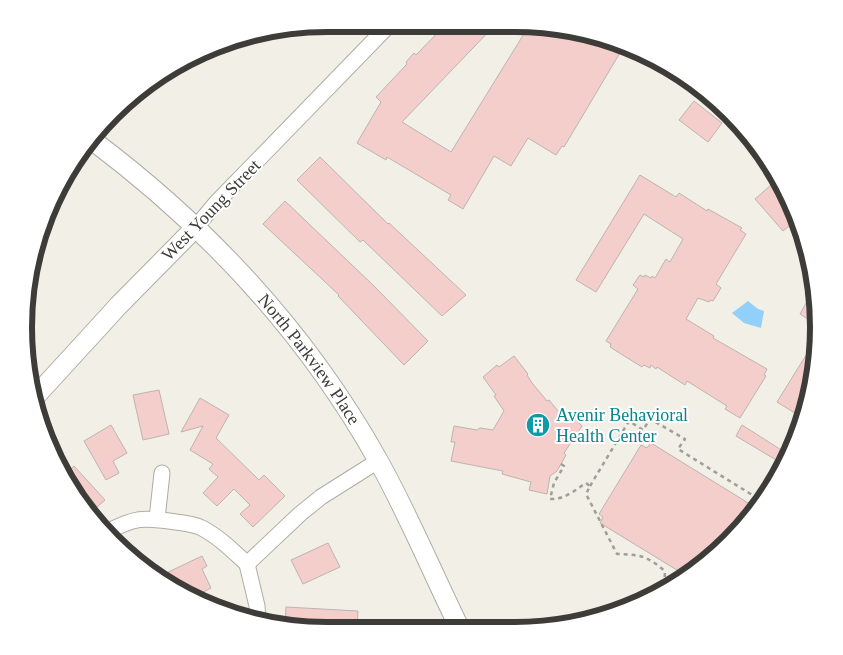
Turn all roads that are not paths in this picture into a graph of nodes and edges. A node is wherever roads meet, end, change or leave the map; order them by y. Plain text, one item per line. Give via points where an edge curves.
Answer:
1 (382, 32) edge
2 (97, 144) edge
3 (196, 227) junction
4 (40, 392) edge
5 (378, 461) junction
6 (162, 473) dead end
7 (157, 519) junction
8 (113, 530) edge
9 (247, 564) junction
10 (258, 614) edge
11 (457, 622) edge

1 - 3 street, West Young Street
2 - 3 street, North Parkview Place
3 - 4 street, West Young Street
3 - 5 street, North Parkview Place via 286,325 348,412
5 - 9 street via 300,514
5 - 11 street, North Parkview Place
6 - 7 street
7 - 8 street via 135,519
7 - 9 street via 201,528 221,540
9 - 10 street

